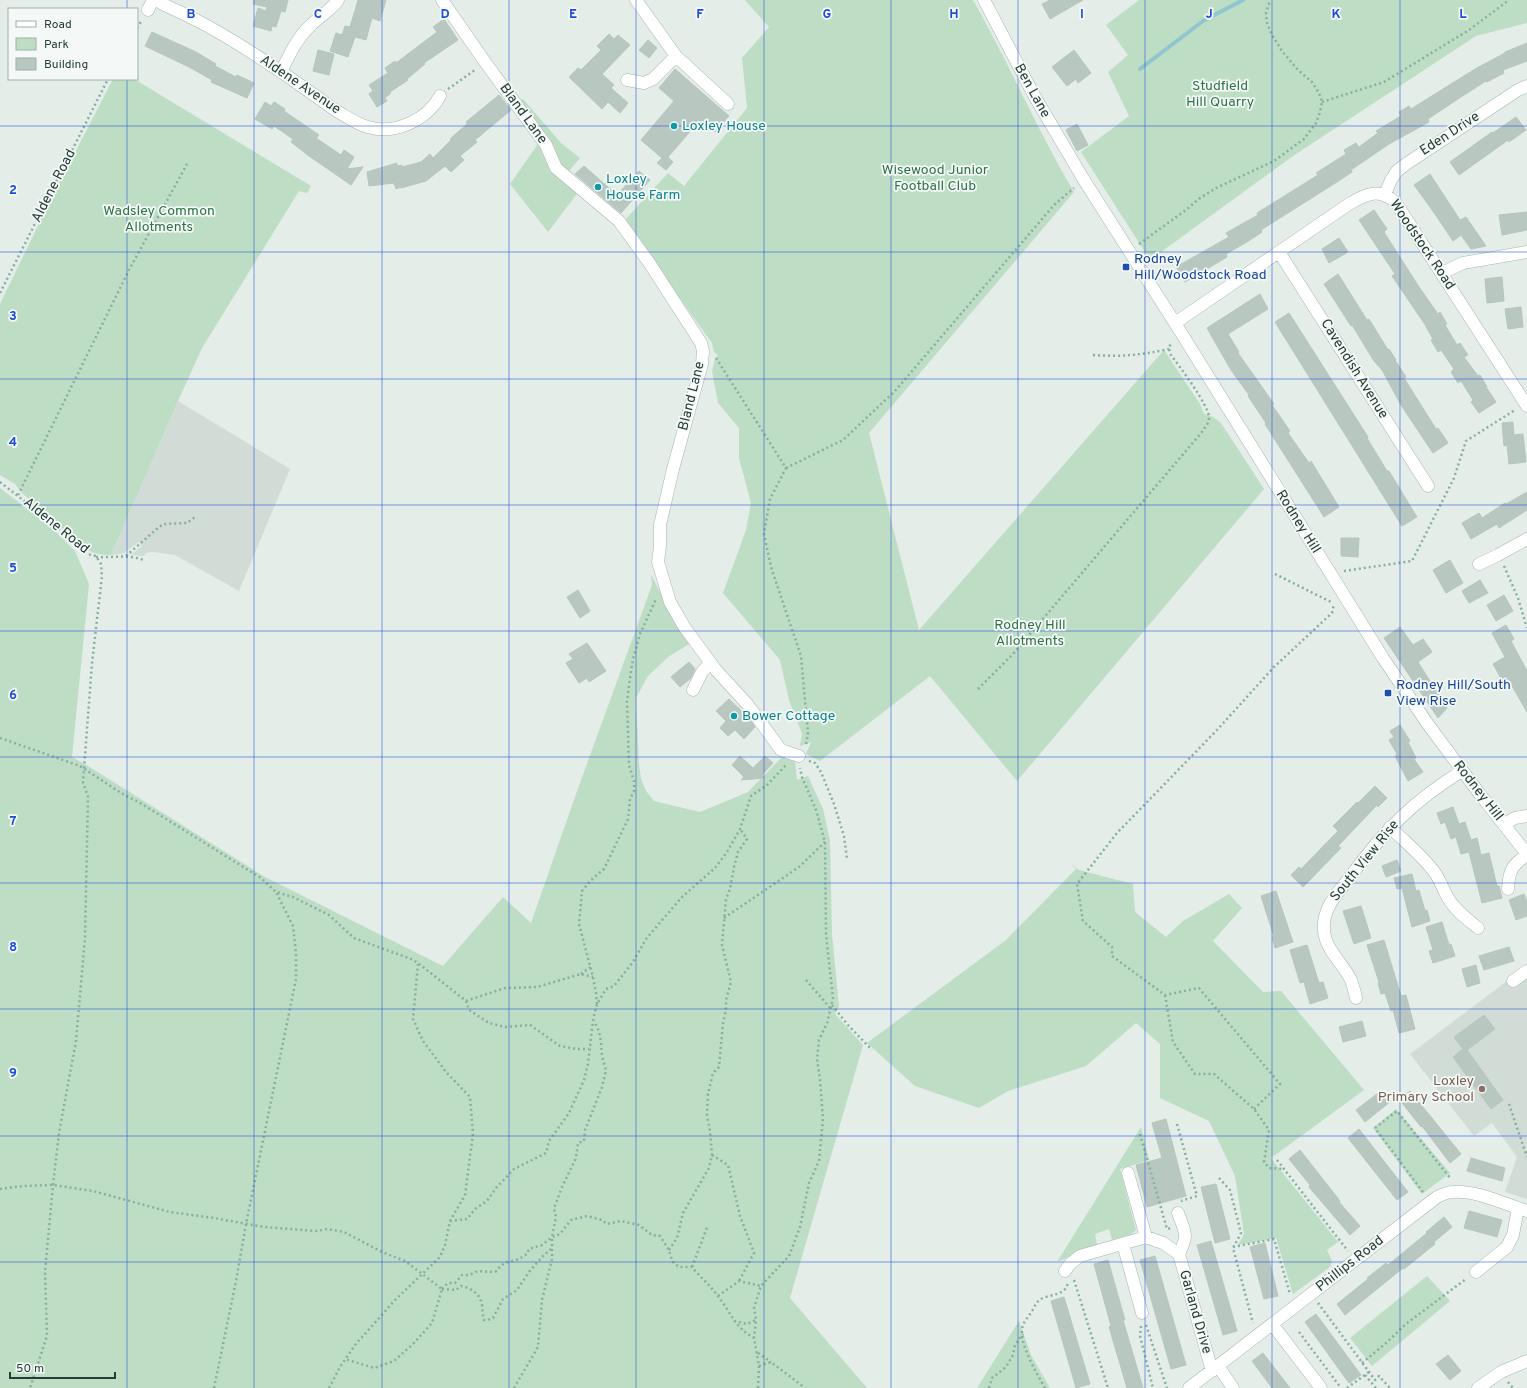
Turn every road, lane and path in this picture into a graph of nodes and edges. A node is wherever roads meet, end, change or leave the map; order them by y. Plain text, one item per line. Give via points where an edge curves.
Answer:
1 (159, 0) edge
2 (338, 0) edge
3 (442, 0) edge
4 (636, 0) edge
5 (984, 0) edge
6 (1270, 0) edge
7 (1509, 0) edge
8 (676, 56) junction
9 (485, 62) junction
10 (281, 72) junction
11 (107, 80) edge
12 (627, 80) dead end
13 (1527, 86) edge
14 (440, 96) joint
15 (1322, 102) junction
16 (728, 104) dead end
17 (187, 164) dead end
18 (1084, 180) junction
19 (1385, 194) junction
20 (1128, 250) junction
21 (1279, 252) junction
22 (1527, 252) edge
23 (1442, 273) junction
24 (0, 293) edge
25 (1178, 327) junction
26 (1169, 349) junction
27 (703, 351) junction
28 (1094, 354) dead end
29 (1521, 387) edge
30 (1526, 405) edge
31 (786, 468) junction
32 (0, 482) edge
33 (1428, 486) dead end
34 (18, 495) junction
35 (195, 517) dead end
36 (1527, 539) edge
37 (1498, 555) junction
38 (96, 556) junction
39 (126, 556) junction
40 (143, 560) dead end
41 (1479, 564) dead end
42 (1275, 574) dead end
43 (1330, 574) junction
44 (657, 597) dead end
45 (1339, 599) junction
46 (1527, 628) edge
47 (710, 662) junction
48 (978, 689) dead end
49 (693, 690) dead end
50 (0, 738) edge
51 (799, 756) junction
52 (85, 770) junction
53 (1462, 771) junction
54 (1527, 816) edge
55 (1504, 824) junction
56 (1390, 827) junction
57 (740, 830) junction
58 (825, 842) junction
59 (1527, 854) edge
60 (847, 859) dead end
61 (1508, 889) dead end
62 (276, 892) junction
63 (724, 918) junction
64 (1478, 928) dead end
65 (418, 963) junction
66 (590, 967) junction
67 (1527, 971) edge
68 (581, 974) junction
69 (593, 977) junction
70 (806, 980) dead end
71 (1513, 981) dead end
72 (1164, 995) junction
73 (1356, 998) dead end
74 (466, 1001) junction
75 (597, 1004) junction
76 (831, 1007) junction
77 (593, 1020) junction
78 (589, 1048) junction
79 (872, 1050) dead end
80 (1509, 1104) dead end
81 (1254, 1109) junction
82 (1177, 1124) dead end
83 (1140, 1134) dead end
84 (712, 1155) junction
85 (1527, 1158) edge
86 (1277, 1160) dead end
87 (1284, 1169) junction
88 (1128, 1173) dead end
89 (1219, 1178) dead end
90 (52, 1185) junction
91 (0, 1189) edge
92 (1460, 1192) junction
93 (1430, 1202) junction
94 (1523, 1210) edge
95 (1180, 1219) junction
96 (450, 1221) junction
97 (246, 1224) junction
98 (708, 1225) dead end
99 (552, 1237) junction
100 (1146, 1237) junction
101 (1122, 1244) junction
102 (553, 1248) junction
103 (1233, 1248) junction
104 (669, 1250) junction
105 (1179, 1254) junction
106 (1355, 1260) junction
107 (692, 1267) junction
108 (1065, 1271) dead end
109 (1476, 1272) joint
110 (423, 1274) junction
111 (739, 1281) junction
112 (760, 1286) junction
113 (442, 1289) junction
114 (1311, 1294) junction
115 (718, 1296) junction
116 (1294, 1307) junction
117 (1142, 1313) junction
118 (756, 1320) junction
119 (734, 1321) junction
120 (1272, 1324) junction
121 (1299, 1332) dead end
122 (1023, 1334) junction
123 (1257, 1336) junction
124 (754, 1338) junction
125 (757, 1352) junction
126 (345, 1359) junction
127 (1527, 1361) edge
128 (771, 1362) junction
129 (1362, 1363) junction
130 (759, 1366) junction
131 (1215, 1368) junction
132 (1369, 1372) junction
133 (1365, 1375) junction
134 (30, 1388) edge
135 (214, 1388) edge
136 (329, 1388) edge
137 (514, 1388) edge
138 (758, 1388) edge
139 (805, 1388) edge
140 (989, 1388) edge
141 (1045, 1388) edge
142 (1108, 1388) edge
143 (1153, 1388) edge
144 (1167, 1388) edge
145 (1189, 1388) edge
146 (1233, 1388) edge
147 (1320, 1388) edge
148 (1341, 1388) edge
149 (1347, 1388) edge
150 (1376, 1388) edge
151 (1390, 1388) edge
152 (1478, 1388) edge

1 - 10 street, Aldene Avenue
2 - 10 street via 300,36
3 - 9 street, Bland Lane
4 - 8 street
5 - 18 street, Ben Lane via 1035,97
6 - 15 path via 1266,13 1272,35 1290,61 1312,82
7 - 15 path via 1469,30 1384,82
8 - 12 street via 653,79 644,82
8 - 16 street
9 - 14 path
9 - 27 street, Bland Lane via 546,145 556,168 619,221 693,330
10 - 14 street, Aldene Avenue via 352,121 378,129 390,129 416,121 436,104
11 - 24 path, Aldene Road
13 - 19 street, Eden Drive via 1417,155 1397,171
15 - 20 path via 1316,122 1304,139 1290,150 1274,161 1216,188
17 - 34 path via 129,270
18 - 20 street, Rodney Hill
18 - 31 path via 1054,205 895,392 843,440
19 - 21 street, Woodstock Road via 1362,197
19 - 23 street, Woodstock Road via 1396,203
20 - 25 street, Rodney Hill
21 - 25 street, Woodstock Road
21 - 33 street, Cavendish Avenue
22 - 23 street via 1463,263
23 - 29 street, Woodstock Road via 1473,324
25 - 26 path
25 - 43 street, Rodney Hill
26 - 28 path via 1115,357
26 - 48 path via 1199,396 1209,417 1202,432 1013,654
27 - 31 path via 715,356
27 - 47 street, Bland Lane via 699,378 660,525 658,562 670,602
29 - 30 street, Woodstock Road
30 - 43 path via 1466,441 1454,478 1412,561
31 - 51 path via 770,499 764,534 771,567 801,656 808,733 805,749
32 - 34 path, Aldene Road
34 - 38 path, Aldene Road via 79,548 87,554
35 - 39 path via 187,523 164,524
36 - 37 street
37 - 41 street
37 - 46 path via 1508,572
38 - 39 path
38 - 52 path, Aldene Road via 101,564 102,576 92,663
39 - 40 path
42 - 45 path
43 - 45 street, Rodney Hill
44 - 66 path via 640,634 630,678 629,765 634,791 630,799 628,819 604,869 582,891 579,924
45 - 53 street, Rodney Hill
45 - 72 path via 1332,613 1274,667 1117,833 1077,884 1083,921 1112,947 1112,956
47 - 49 street
47 - 51 street, Bland Lane via 748,705 781,750
50 - 52 path
51 - 57 path via 792,759 767,785 751,796
51 - 58 path via 802,777 816,810
51 - 60 path via 815,763 821,772 844,836
52 - 62 path via 261,878
52 - 90 path via 83,782 88,797 85,938 76,1041
53 - 55 street, Rodney Hill
53 - 56 street, South View Rise via 1424,796
54 - 55 street via 1515,818
55 - 59 street, Rodney Hill
56 - 64 street via 1435,872 1454,906
56 - 73 street, South View Rise via 1328,905 1324,918 1327,943 1351,980
57 - 63 path via 747,839 738,852
57 - 75 path via 715,868 682,897 646,939 633,962 614,986 606,989
58 - 63 path via 799,867
58 - 76 path via 826,935 833,998
59 - 61 street via 1512,868
62 - 65 path via 293,897 329,915 354,938
62 - 97 path via 292,926 296,979
63 - 84 path via 722,944 731,982 726,1000 719,1067 713,1074 708,1094 707,1115
65 - 74 path
65 - 96 path via 413,1019 423,1041 446,1072 470,1097 473,1134 466,1195
66 - 68 path
66 - 69 path
67 - 71 street
68 - 69 path
68 - 74 path via 537,987 505,988
69 - 75 path
70 - 76 path
72 - 81 path via 1173,1042 1196,1074 1214,1074
72 - 81 path via 1199,988 1280,1084
74 - 78 path via 469,1010 489,1023 505,1027 530,1024 560,1046
75 - 77 path
76 - 79 path
76 - 112 path via 819,1040 817,1059 823,1119 819,1161 809,1183 800,1227 789,1256
77 - 78 path
77 - 99 path via 600,1036 606,1070 585,1130 584,1140 578,1143 576,1158 554,1208 556,1217
78 - 96 path via 588,1064 578,1096 569,1113 548,1140 546,1153 514,1169 487,1201 475,1209 467,1219
80 - 85 path
81 - 87 path via 1269,1130 1264,1162 1269,1168
82 - 95 path via 1197,1196 1175,1202
83 - 95 path via 1167,1229
84 - 104 path via 709,1168 684,1212 677,1238
84 - 111 path via 728,1165 740,1216 754,1253
86 - 87 path
87 - 106 path
88 - 100 street
89 - 103 path via 1230,1190 1241,1233
90 - 91 path
90 - 97 path via 93,1191 170,1212
90 - 134 path via 45,1272 47,1336
92 - 93 street, Phillips Road via 1450,1192
92 - 93 path via 1397,1111 1375,1128
92 - 94 street, Phillips Road via 1482,1196
93 - 106 street, Phillips Road
94 - 109 street via 1507,1247
95 - 105 street, Garland Drive via 1185,1242
96 - 110 path via 440,1257
97 - 110 path via 344,1232 405,1261
97 - 135 path
98 - 107 path
99 - 102 path
99 - 104 path via 560,1234 571,1220 587,1216 607,1224 621,1221 639,1225 652,1235 660,1236
99 - 113 path via 542,1245 529,1249 527,1254 517,1260 504,1262 497,1271 478,1271 462,1276
100 - 101 street
100 - 105 street, Garland Drive via 1163,1243
101 - 108 street via 1080,1256
101 - 117 street
102 - 113 path via 538,1261 517,1290 503,1299 493,1318 488,1320 484,1320 482,1301 478,1295 461,1286 456,1290
102 - 137 path via 542,1300 538,1347
103 - 116 path via 1274,1239
103 - 123 path
104 - 107 path via 672,1262 679,1267
105 - 131 street, Garland Drive
106 - 114 street, Phillips Road
107 - 115 path
109 - 129 path via 1406,1324
110 - 113 path
110 - 126 path via 396,1299
111 - 112 path
111 - 115 path
112 - 118 path via 754,1308
113 - 126 path via 432,1323 394,1361 374,1368
114 - 116 street, Phillips Road
114 - 129 path
115 - 119 path
116 - 120 street, Phillips Road
117 - 143 path via 1140,1336
117 - 144 path
118 - 119 path via 747,1324
118 - 124 path
119 - 124 path via 745,1333
120 - 123 street, Phillips Road
120 - 147 street
121 - 148 path
122 - 140 path via 1006,1366 992,1378
122 - 141 path via 1028,1359
122 - 142 path via 1023,1326 1037,1302 1041,1298 1064,1290 1072,1278 1076,1282
123 - 131 street, Phillips Road
124 - 125 path
125 - 128 path
125 - 130 path
126 - 136 path
127 - 152 street via 1501,1372
128 - 130 path
128 - 139 path
129 - 132 path
130 - 138 path
131 - 145 street, Phillips Road
131 - 146 street, Garland Drive
132 - 133 path
132 - 151 path via 1375,1380 1378,1376
133 - 149 path
133 - 150 path

